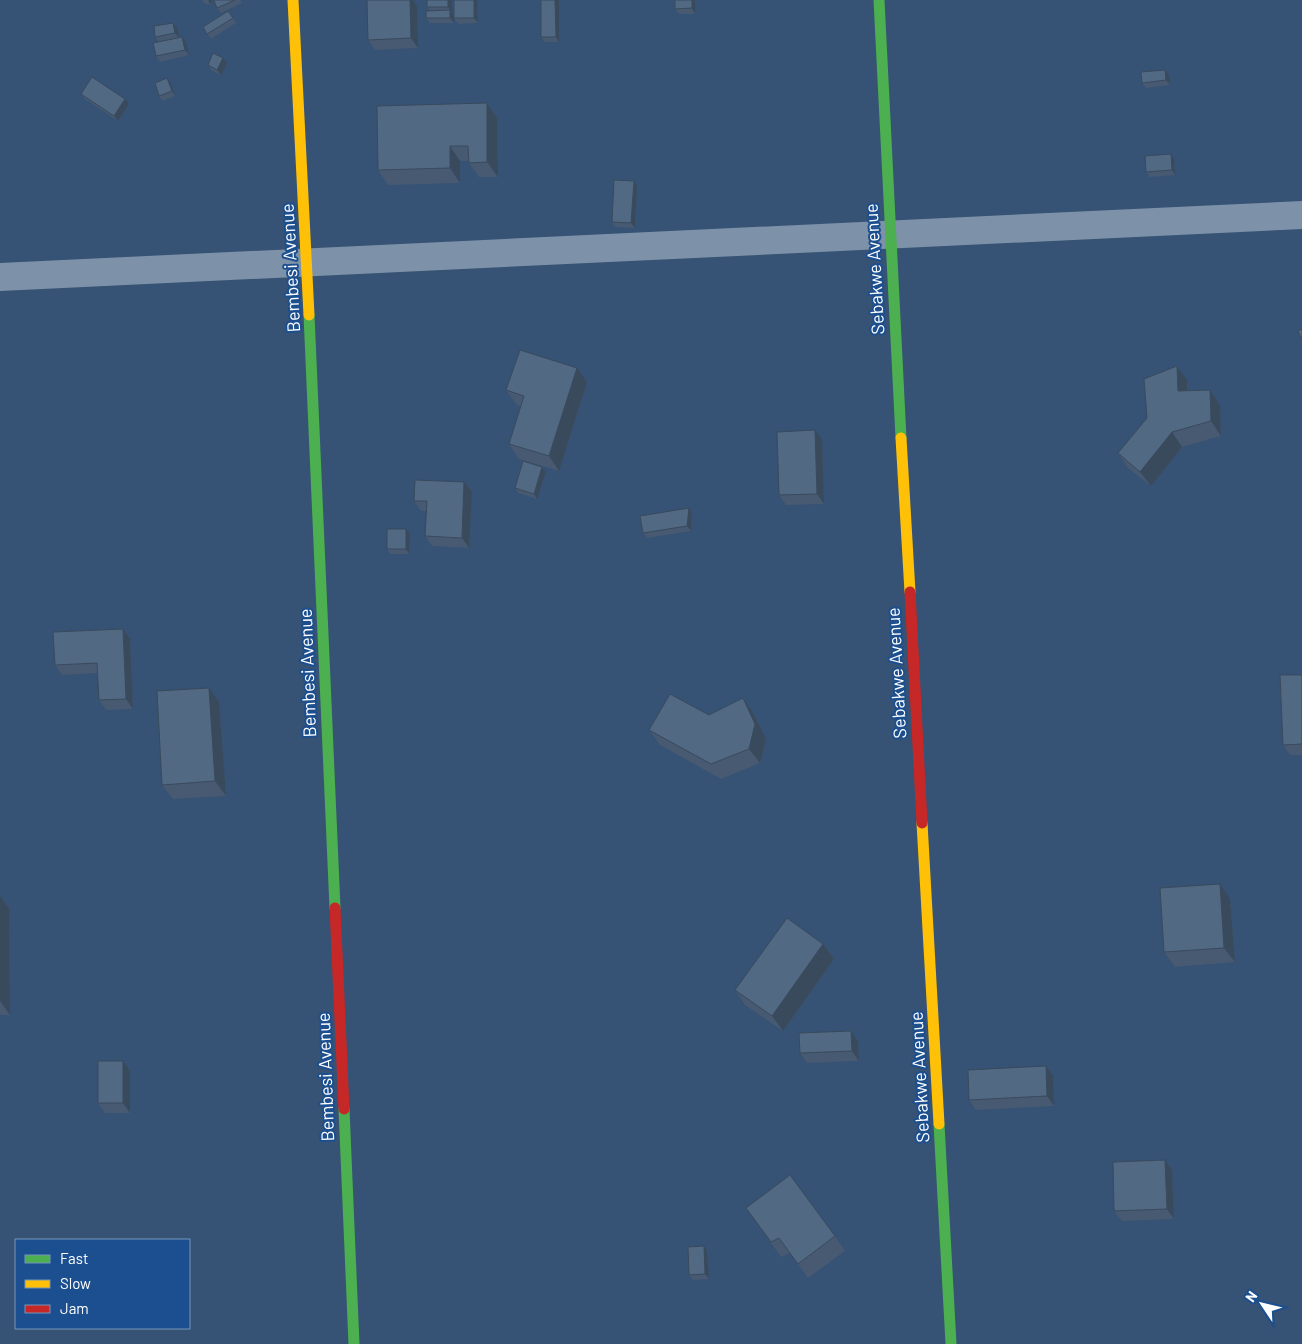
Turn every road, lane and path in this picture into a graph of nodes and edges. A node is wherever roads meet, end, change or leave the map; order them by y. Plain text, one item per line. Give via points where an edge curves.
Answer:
1 (293, 0) edge
2 (879, 0) edge
3 (1302, 215) edge
4 (890, 235) junction
5 (307, 262) junction
6 (0, 277) edge
7 (354, 1344) edge
8 (951, 1344) edge

1 - 5 street, Bembesi Avenue
2 - 4 street, Sebakwe Avenue
3 - 4 street
4 - 5 street
4 - 8 street, Sebakwe Avenue
5 - 6 street
5 - 7 street, Bembesi Avenue

